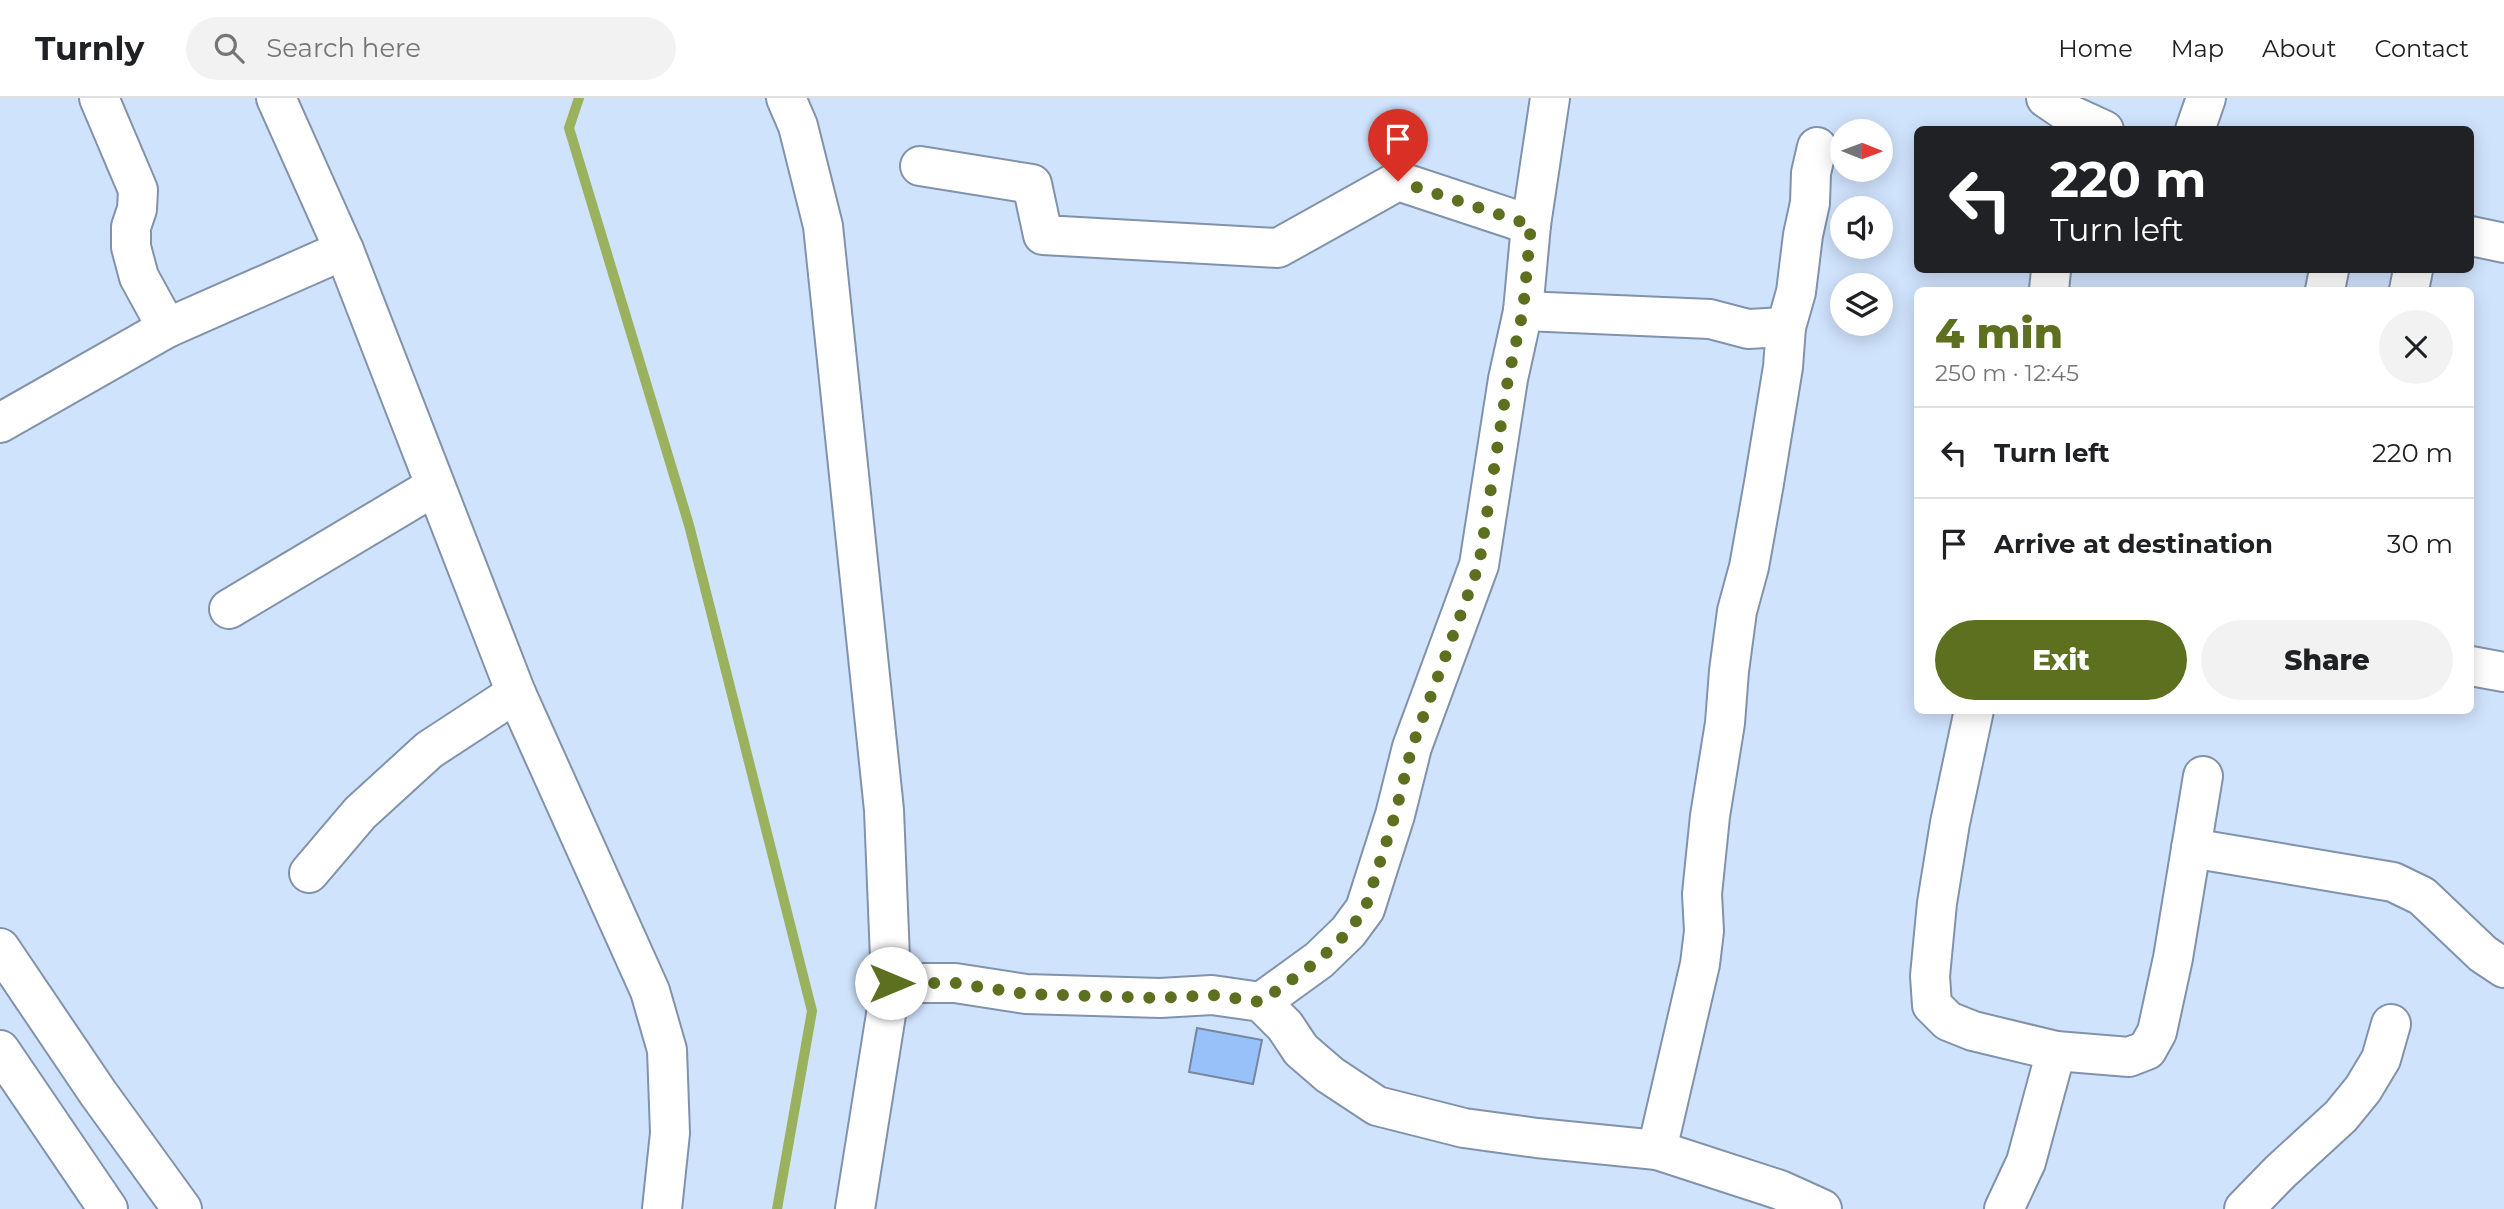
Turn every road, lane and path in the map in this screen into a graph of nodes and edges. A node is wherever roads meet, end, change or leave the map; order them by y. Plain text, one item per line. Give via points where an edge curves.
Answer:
1 (99, 98) edge
2 (276, 98) edge
3 (786, 98) edge
4 (1550, 98) edge
5 (2046, 98) edge
6 (2206, 98) edge
7 (2095, 126) edge
8 (2196, 126) edge
9 (1817, 147) dead end
10 (920, 166) dead end
11 (1531, 225) junction
12 (2474, 237) edge
13 (2504, 243) edge
14 (344, 250) junction
15 (1523, 311) junction
16 (1786, 327) junction
17 (167, 328) junction
18 (0, 423) edge
19 (435, 486) junction
20 (229, 609) dead end
21 (2474, 667) edge
22 (2504, 672) edge
23 (516, 693) junction
24 (1973, 714) edge
25 (2203, 776) dead end
26 (2191, 848) junction
27 (309, 873) dead end
28 (0, 948) edge
29 (2504, 968) edge
30 (891, 983) junction
31 (1261, 1002) junction
32 (2391, 1024) dead end
33 (0, 1050) edge
34 (2056, 1051) junction
35 (1657, 1150) junction
36 (108, 1209) edge
37 (183, 1209) edge
38 (662, 1209) edge
39 (855, 1209) edge
40 (1822, 1209) edge
41 (2004, 1209) edge
42 (2244, 1209) edge

1 - 17 street via 138,190 131,247 139,277
2 - 14 street
3 - 30 street via 798,126 823,226 884,810
4 - 11 street
5 - 7 street
6 - 8 street
9 - 16 street via 1796,292
10 - 11 street via 1032,184 1043,235 1278,248 1398,181
11 - 15 street
12 - 13 street
14 - 17 street
14 - 19 street
15 - 16 street via 1710,319 1748,329
15 - 31 street via 1479,565 1412,747 1365,909 1319,960
16 - 35 street via 1749,567 1737,611 1710,816 1700,964
17 - 18 street
19 - 20 street
19 - 23 street
21 - 22 street
23 - 27 street via 429,750 360,813
23 - 38 street via 650,991 667,1050 670,1133
24 - 34 street via 1937,903 1932,1005 1948,1021 1973,1031
25 - 26 street
26 - 29 street via 2393,882 2423,896
26 - 34 street via 2173,958 2157,1031 2147,1050 2129,1057
28 - 37 street
30 - 31 street via 955,983 1038,995 1212,995
30 - 39 street
31 - 35 street via 1301,1049 1377,1106 1464,1128
32 - 42 street via 2381,1059 2356,1098
33 - 36 street
34 - 41 street via 2026,1162
35 - 40 street via 1780,1190

